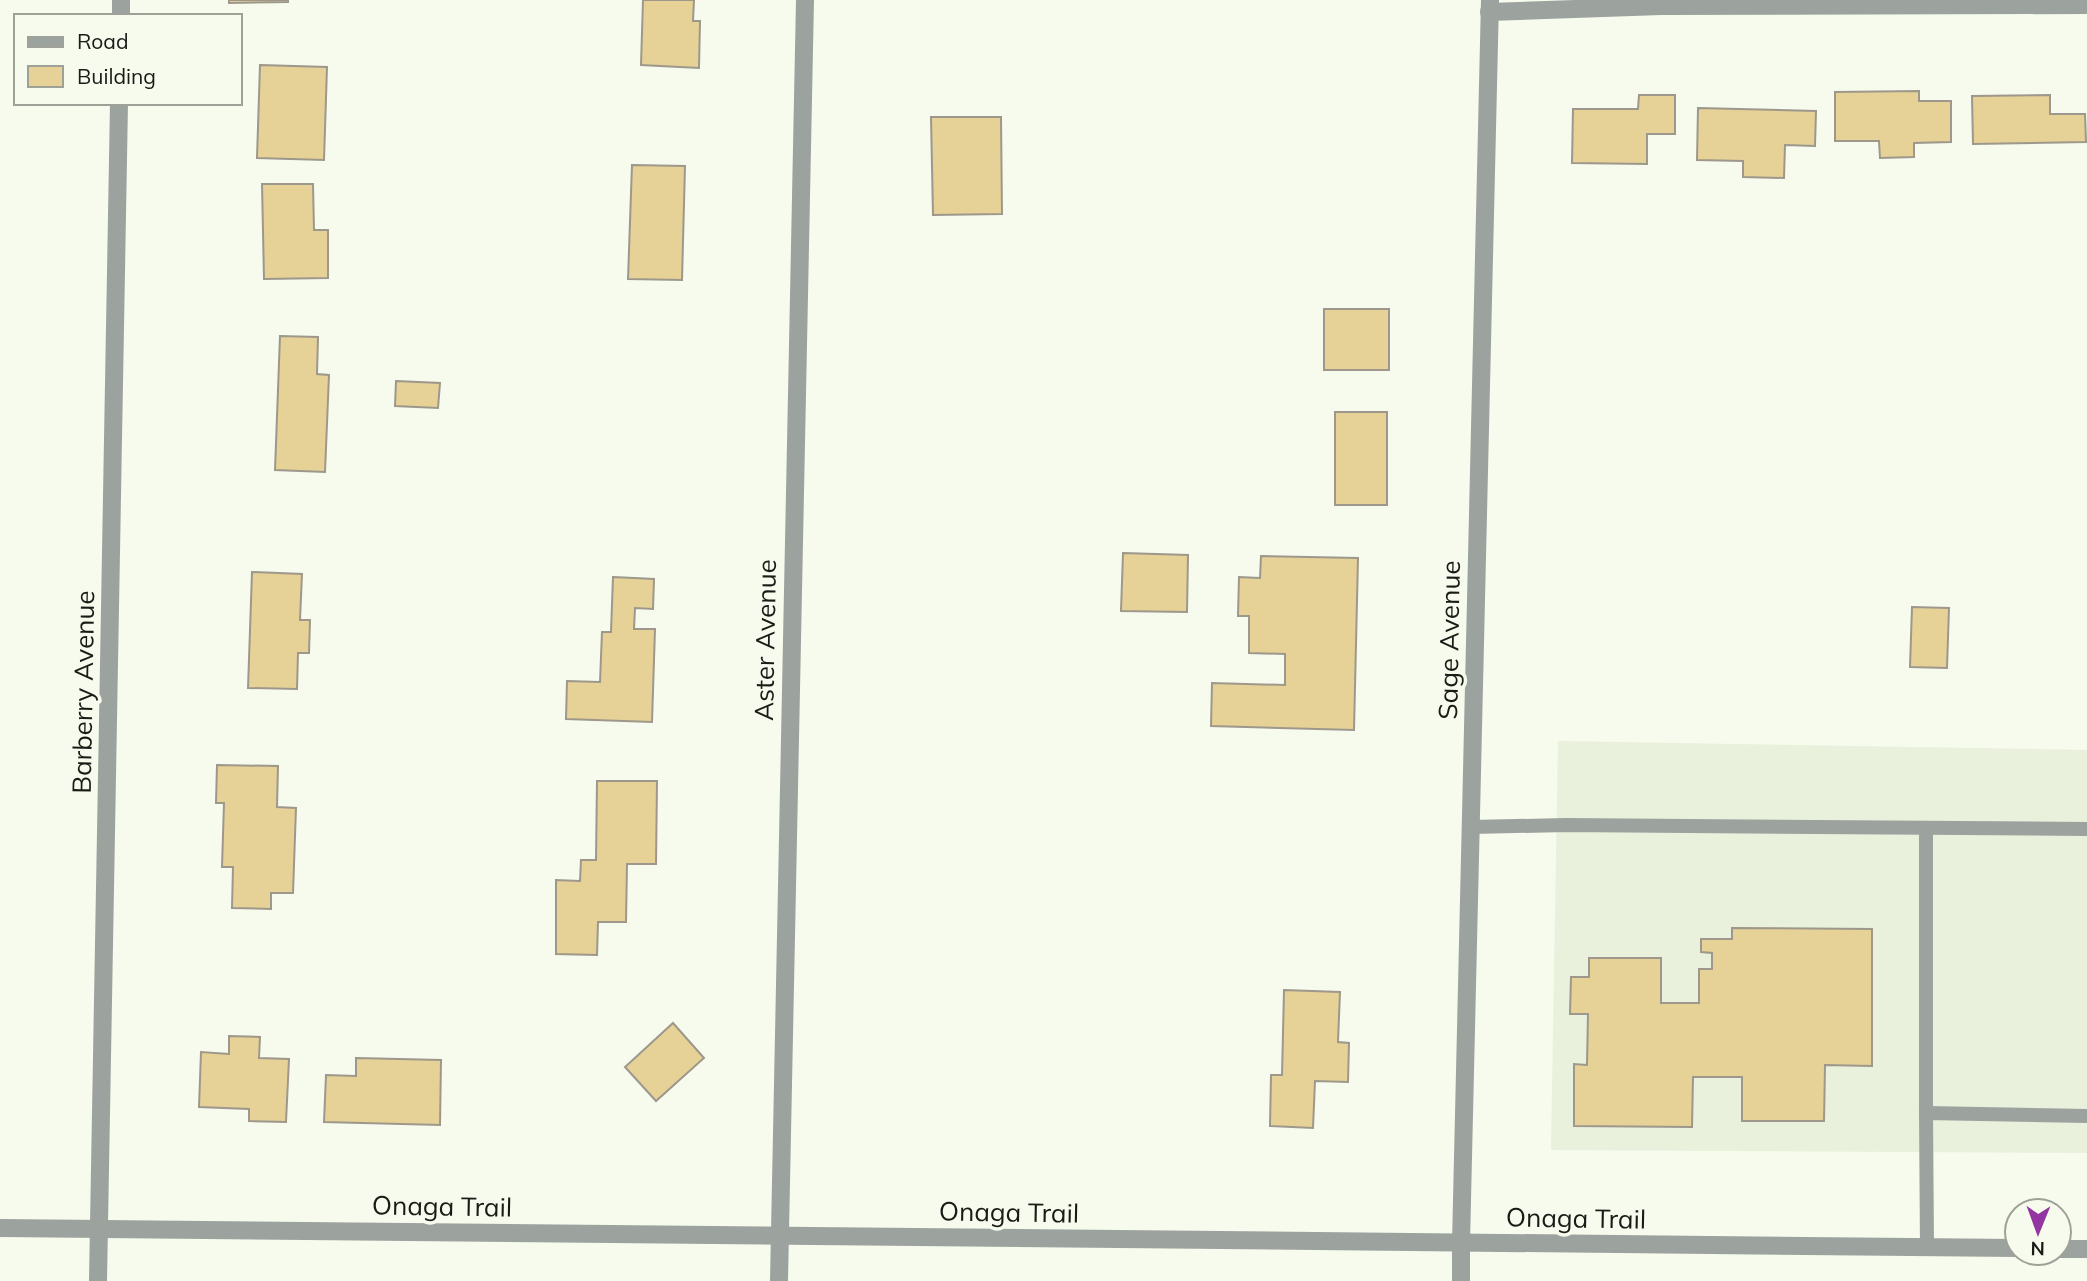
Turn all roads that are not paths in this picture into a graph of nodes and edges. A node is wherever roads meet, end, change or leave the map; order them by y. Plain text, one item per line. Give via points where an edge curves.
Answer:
1 (804, 0) edge
2 (1991, 3) edge
3 (2087, 5) edge
4 (1490, 6) edge
5 (119, 105) edge
6 (1471, 827) junction
7 (1926, 828) junction
8 (2087, 829) edge
9 (1926, 1113) junction
10 (2087, 1115) edge
11 (0, 1228) edge
12 (99, 1229) junction
13 (779, 1236) junction
14 (1461, 1243) junction
15 (1927, 1247) junction
16 (2003, 1248) edge
17 (98, 1281) edge
18 (779, 1281) edge
19 (1461, 1281) edge

1 - 13 street, Aster Avenue
2 - 3 street
2 - 4 street
4 - 6 street, Sage Avenue
5 - 12 street, Barberry Avenue
6 - 7 lane
6 - 14 street, Sage Avenue
7 - 8 lane
7 - 9 lane
9 - 10 lane
9 - 15 lane
11 - 12 street, Onaga Trail
12 - 13 street, Onaga Trail
12 - 17 street, Barberry Avenue
13 - 14 street, Onaga Trail
13 - 18 street, Aster Avenue
14 - 15 street, Onaga Trail
14 - 19 street, Sage Avenue
15 - 16 street, Onaga Trail

